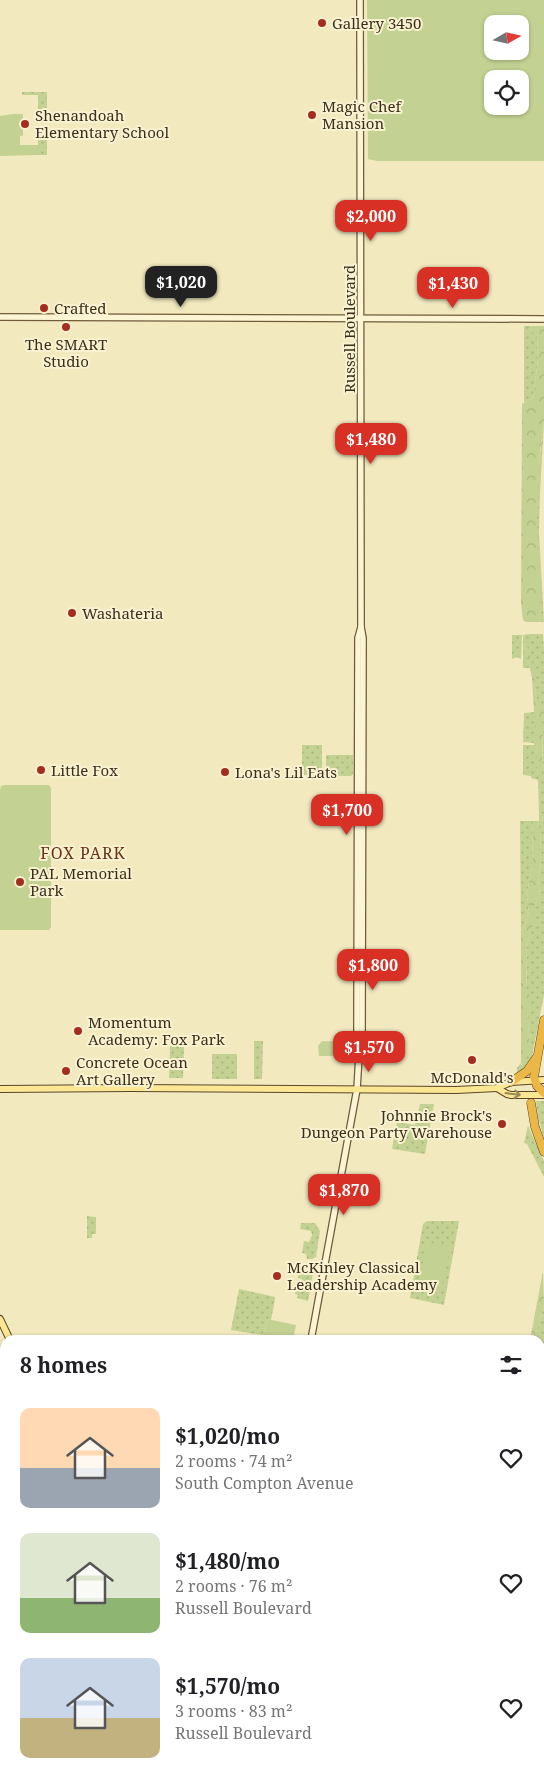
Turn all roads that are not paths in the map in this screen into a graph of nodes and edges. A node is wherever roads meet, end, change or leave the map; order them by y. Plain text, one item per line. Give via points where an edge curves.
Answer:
1 (360, 0) edge
2 (0, 317) edge
3 (361, 319) junction
4 (544, 320) edge
5 (544, 1020) edge
6 (538, 1054) junction
7 (511, 1082) junction
8 (540, 1082) edge
9 (496, 1088) junction
10 (0, 1089) edge
11 (357, 1089) junction
12 (544, 1094) edge
13 (531, 1099) junction
14 (544, 1152) edge
15 (0, 1319) edge
16 (8, 1335) edge
17 (311, 1335) edge

1 - 3 main road, Russell Boulevard
2 - 3 main road
3 - 4 main road
3 - 11 main road, Russell Boulevard via 363,946 362,1034
5 - 6 highway
6 - 7 highway via 528,1069
6 - 8 highway
7 - 8 main road
7 - 9 main road
8 - 12 highway
8 - 13 main road
9 - 11 main road
9 -> 13 main road via 506,1094
10 - 11 main road
11 - 17 main road, Russell Boulevard
12 - 13 main road
13 - 14 highway via 534,1127
15 - 16 main road

